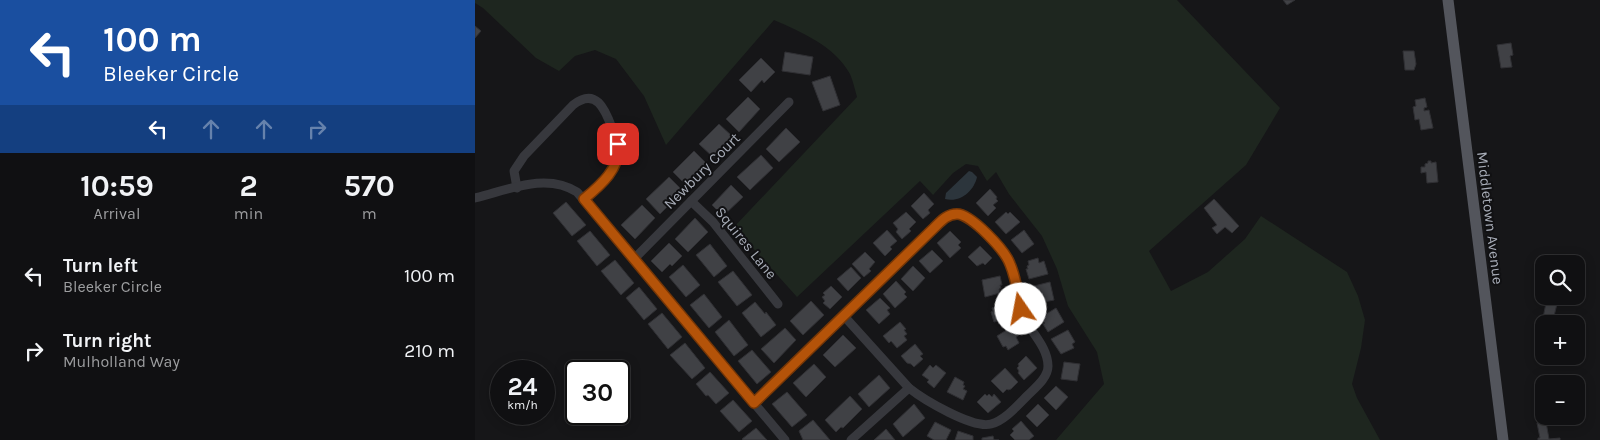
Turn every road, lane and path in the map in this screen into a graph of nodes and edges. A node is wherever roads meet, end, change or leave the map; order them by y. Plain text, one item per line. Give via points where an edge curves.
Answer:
1 (1448, 0) edge
2 (789, 102) dead end
3 (517, 188) junction
4 (475, 198) edge
5 (584, 199) junction
6 (691, 201) junction
7 (634, 258) junction
8 (778, 304) dead end
9 (844, 316) junction
10 (909, 388) junction
11 (754, 403) junction
12 (785, 440) edge
13 (851, 440) edge
14 (1503, 440) edge

1 - 14 main road, Middletown Avenue
2 - 6 street, Newbury Court
3 - 4 street
3 - 5 street via 553,182 569,187
3 - 5 street via 514,172 524,156 573,105 583,99 593,99 604,107 619,152 613,169
5 - 7 street
6 - 7 street, Newbury Court
6 - 8 street, Squires Lane via 713,222
7 - 11 street
9 - 10 street
9 - 10 street via 949,216 959,214 968,217 1003,251 1010,263 1024,317 1046,357 1048,371 1043,380 997,422 985,425 933,404
9 - 11 street
10 - 13 street
11 - 12 street

